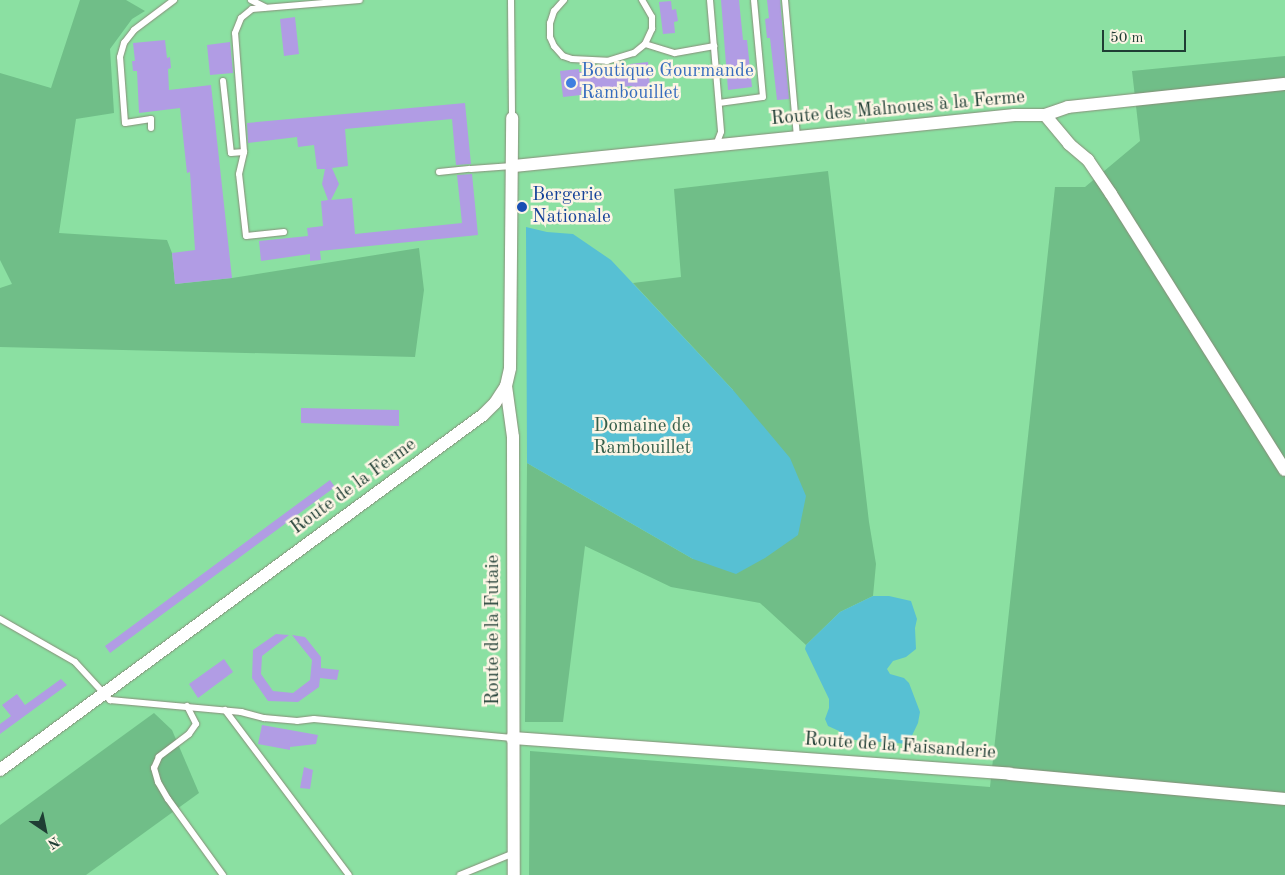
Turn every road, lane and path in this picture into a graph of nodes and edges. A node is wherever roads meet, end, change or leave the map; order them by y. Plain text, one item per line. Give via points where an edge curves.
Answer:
1 (174, 0) edge
2 (251, 0) edge
3 (265, 0) edge
4 (360, 0) edge
5 (511, 0) edge
6 (564, 0) edge
7 (642, 0) edge
8 (710, 0) edge
9 (754, 0) edge
10 (785, 0) edge
11 (266, 8) junction
12 (645, 44) junction
13 (714, 46) junction
14 (223, 81) dead end
15 (1285, 84) edge
16 (719, 104) junction
17 (1045, 115) junction
18 (512, 118) joint
19 (152, 128) dead end
20 (797, 136) junction
21 (716, 145) junction
22 (244, 152) junction
23 (514, 166) junction
24 (439, 172) dead end
25 (284, 232) dead end
26 (506, 386) junction
27 (1285, 470) edge
28 (0, 620) edge
29 (103, 694) junction
30 (187, 706) junction
31 (225, 710) junction
32 (512, 738) junction
33 (0, 770) edge
34 (1285, 799) edge
35 (514, 853) junction
36 (223, 875) edge
37 (349, 875) edge
38 (460, 875) edge
39 (514, 875) edge

1 - 19 lane via 134,30 124,43 120,56 125,123 151,120
2 - 11 lane
3 - 11 lane
4 - 11 lane
5 - 18 lane
6 - 12 lane via 554,10 550,23 550,37 563,56 607,61 634,53
7 - 12 lane via 652,17 652,29
8 - 13 lane
9 - 16 lane via 763,97
10 - 20 lane
11 - 22 lane via 252,9 240,18 235,33
12 - 13 lane via 675,53
13 - 16 lane
14 - 22 lane via 231,153
15 - 17 street, Route des Malnoues à la Ferme via 1068,106
16 - 21 lane via 721,132
17 - 20 street, Route des Malnoues à la Ferme via 1014,115
17 - 27 street via 1069,144 1088,160 1112,194
18 - 23 street, Route de la Ferme
20 - 21 street, Route des Malnoues à la Ferme
21 - 23 street, Route des Malnoues à la Ferme
22 - 25 lane via 239,174 246,236
23 - 24 lane
23 - 26 street, Route de la Ferme via 510,368
26 - 29 street, Route de la Ferme via 483,415
26 - 32 street, Route de la Futaie via 513,437
28 - 29 lane via 75,662
29 - 30 lane via 110,700
29 - 33 street, Route de la Ferme
30 - 31 lane
30 - 36 lane via 196,724 189,734 159,757 154,768 168,799
31 - 32 lane via 264,718 314,719
31 - 37 lane
32 - 34 street, Route de la Faisanderie via 1010,774
32 - 35 street, Route de la Futaie
35 - 38 lane
35 - 39 street, Route de la Futaie

